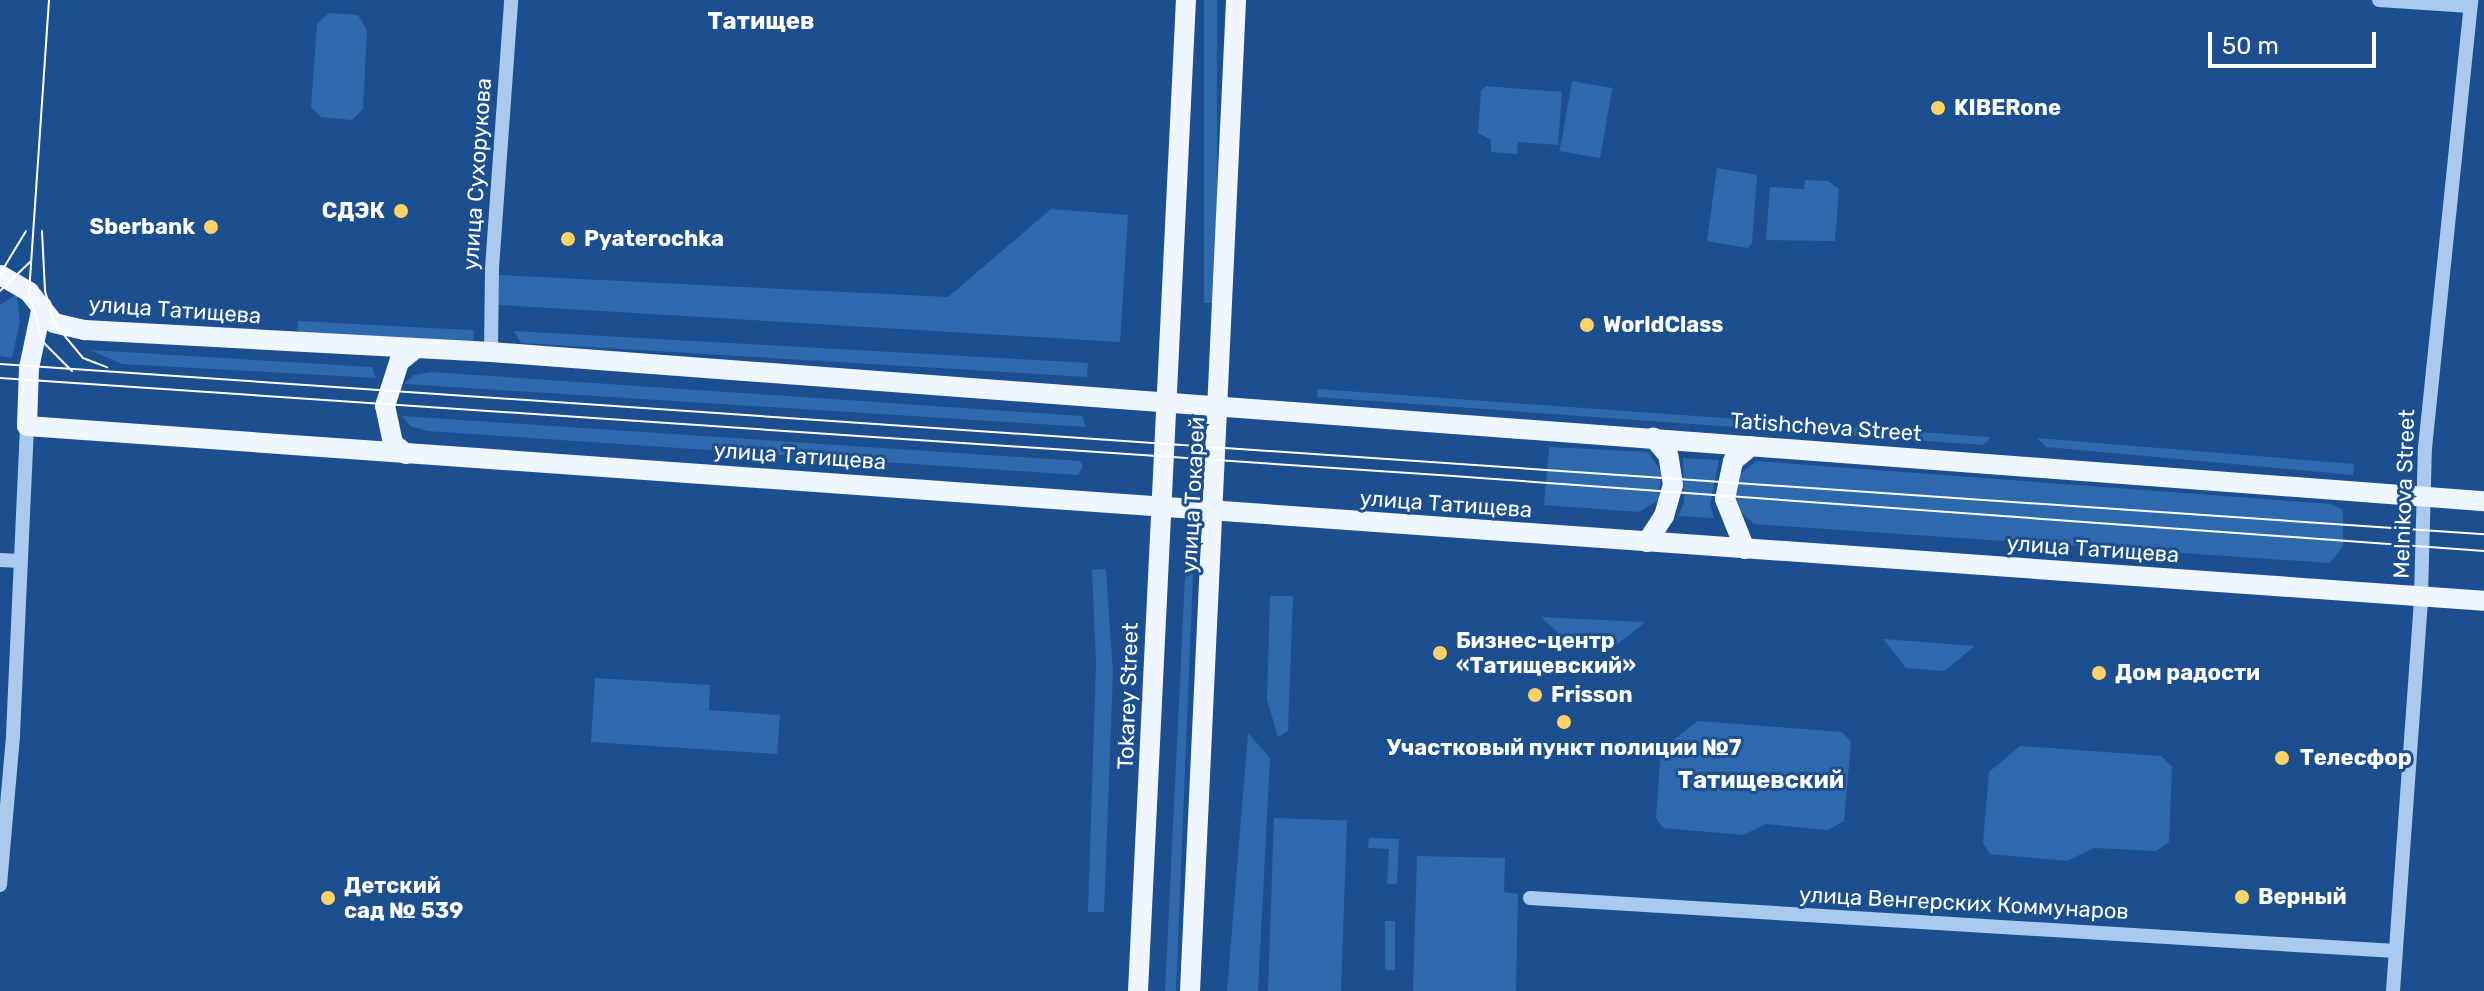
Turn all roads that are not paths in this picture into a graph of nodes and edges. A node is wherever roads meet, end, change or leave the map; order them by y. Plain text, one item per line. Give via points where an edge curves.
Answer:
1 (511, 0) edge
2 (1186, 0) edge
3 (1236, 0) edge
4 (2379, 0) edge
5 (2470, 3) edge
6 (0, 275) edge
7 (42, 306) junction
8 (415, 349) junction
9 (491, 352) junction
10 (1165, 403) junction
11 (1221, 408) junction
12 (27, 426) junction
13 (1653, 437) junction
14 (1751, 446) junction
15 (406, 454) junction
16 (2426, 497) junction
17 (2484, 501) edge
18 (1161, 508) junction
19 (1216, 512) junction
20 (1647, 542) junction
21 (1745, 549) junction
22 (0, 560) edge
23 (20, 561) junction
24 (2421, 597) junction
25 (2484, 601) edge
26 (0, 885) edge
27 (1530, 898) dead end
28 (2395, 951) junction
29 (1138, 991) edge
30 (1190, 991) edge
31 (2393, 991) edge

1 - 9 street, улица Сухорукова
2 - 10 main road, улица Токарей
3 - 11 main road, улица Токарей
4 - 5 street
5 - 16 street, Melnikova Street via 2425,448
6 - 7 main road, улица Татищева
7 - 8 main road, улица Татищева via 54,323 85,330
7 - 12 main road via 29,368
8 - 9 main road, улица Татищева
8 - 15 main road via 399,362 385,406 393,443
9 - 10 main road, улица Татищева
10 - 11 main road, Tatishcheva Street
10 - 18 main road, Tokarey Street
11 - 13 main road, Tatishcheva Street
11 - 19 main road, улица Токарей
12 - 15 main road, улица Татищева
12 - 23 street
13 - 14 main road, Tatishcheva Street
13 - 20 main road via 1668,455 1673,485 1664,516
14 - 16 main road, Tatishcheva Street
14 - 21 main road via 1733,461 1725,499
15 - 18 main road, улица Татищева
16 - 17 main road, Tatishcheva Street
16 - 24 street, Melnikova Street
18 - 19 main road, улица Татищева
18 - 29 main road, Tokarey Street
19 - 20 main road, улица Татищева
19 - 30 main road, улица Токарей
20 - 21 main road, улица Татищева
21 - 24 main road, улица Татищева
22 - 23 street
23 - 26 street
24 - 25 main road, улица Татищева
24 - 28 street, Melnikova Street
27 - 28 street, улица Венгерских Коммунаров
28 - 31 street, Melnikova Street

